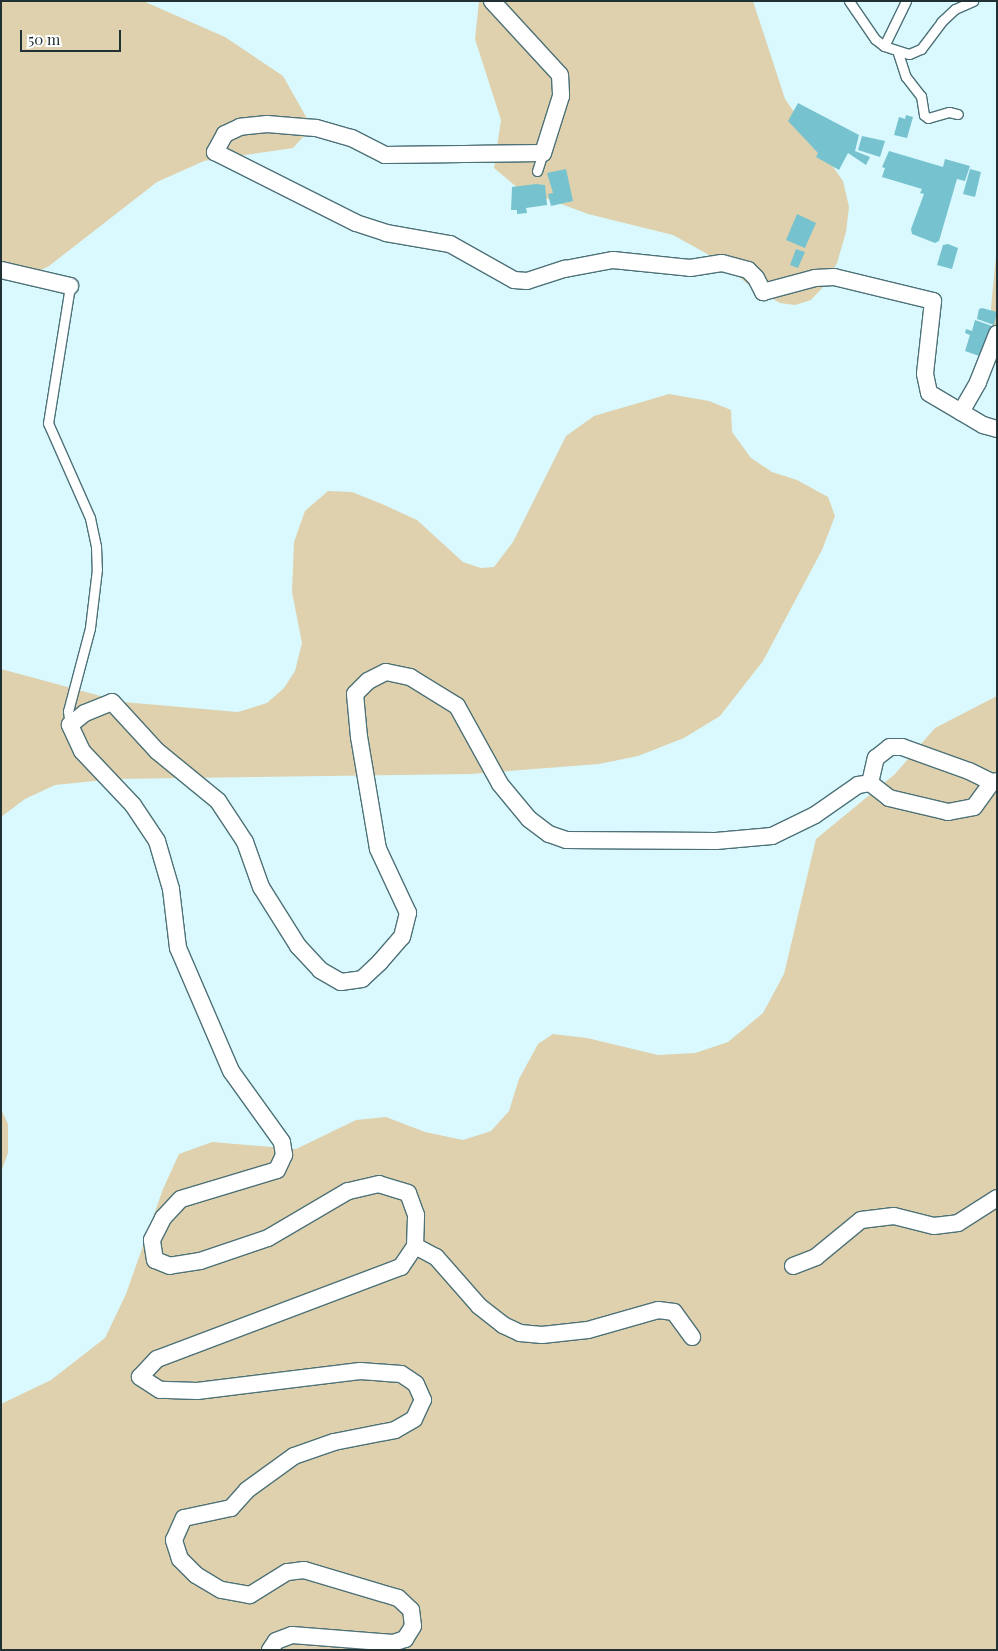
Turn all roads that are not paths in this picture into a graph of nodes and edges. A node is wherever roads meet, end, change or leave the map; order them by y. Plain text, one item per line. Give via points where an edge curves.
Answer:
1 (492, 1) edge
2 (849, 1) edge
3 (906, 1) edge
4 (973, 1) edge
5 (884, 46) junction
6 (898, 53) junction
7 (958, 114) dead end
8 (543, 153) junction
9 (537, 171) dead end
10 (1, 270) edge
11 (70, 286) joint
12 (997, 334) edge
13 (961, 412) junction
14 (997, 428) edge
15 (70, 725) junction
16 (994, 782) edge
17 (870, 783) junction
18 (997, 1198) edge
19 (416, 1246) junction
20 (793, 1266) dead end
21 (692, 1337) dead end
22 (270, 1650) edge

1 - 8 street via 560,75 561,96
2 - 5 lane via 875,39
3 - 5 lane
4 - 6 lane via 955,9 921,49 909,54
5 - 6 lane
6 - 7 lane via 906,77 921,96 924,114 928,118 948,112
8 - 9 lane
8 - 13 street via 385,155 351,138 315,128 266,124 240,127 225,134 215,152 356,223 386,233 450,244 514,280 527,281 565,269 614,260 690,268 722,264 748,270 763,292 815,278 834,277 933,301 925,374 929,393
10 - 11 street
11 - 15 lane via 48,423 90,518 97,569 90,628 68,711
12 - 13 street via 978,382
13 - 14 street
15 - 17 street via 85,713 112,702 158,751 218,801 245,842 261,887 298,946 320,970 341,982 362,980 380,962 402,936 408,913 378,849 355,694 368,681 386,672 410,677 457,706 500,784 529,819 549,834 566,840 716,841 772,836 815,815 858,785
15 - 19 street via 82,751 132,805 157,841 171,889 178,948 231,1071 282,1142 284,1156 276,1170 181,1199 163,1218 152,1240 155,1260 170,1266 200,1262 268,1238 348,1191 379,1184 408,1193 416,1215
16 - 17 street via 974,807 948,812 889,798
16 - 17 street via 902,747 890,747 876,758
18 - 20 street via 958,1223 934,1226 894,1216 861,1220 816,1257
19 - 21 street via 436,1257 485,1310 503,1325 520,1333 542,1335 588,1330 658,1310 674,1312
19 - 22 street via 401,1268 157,1359 140,1377 160,1390 196,1391 360,1371 401,1374 416,1384 423,1400 414,1419 395,1430 334,1442 294,1456 247,1490 231,1508 184,1518 174,1540 180,1559 196,1575 220,1590 250,1595 287,1572 304,1570 398,1598 411,1610 413,1626 405,1639 394,1643 292,1636 276,1641

